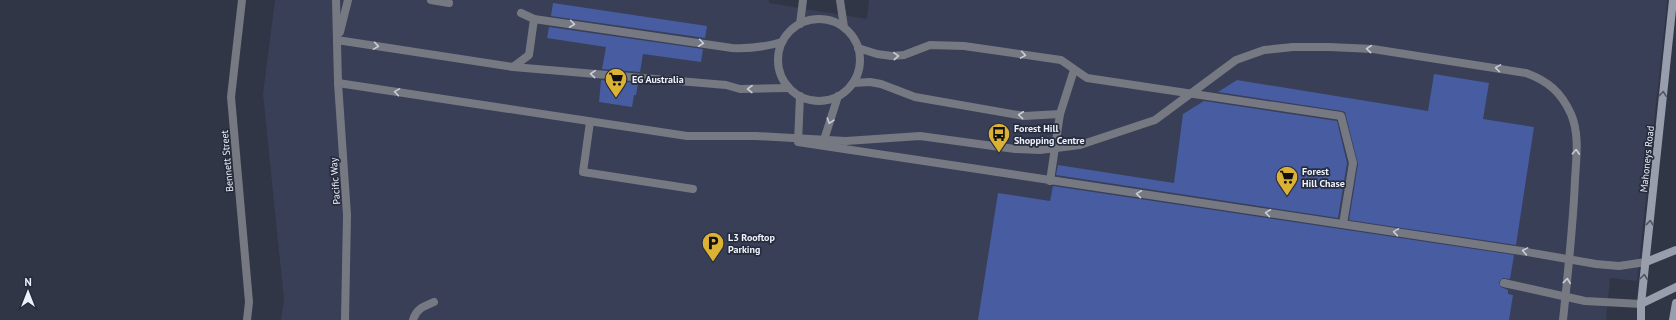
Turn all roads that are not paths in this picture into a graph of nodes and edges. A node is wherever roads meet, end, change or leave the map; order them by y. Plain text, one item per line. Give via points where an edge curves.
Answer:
1 (242, 0) edge
2 (336, 0) edge
3 (348, 0) edge
4 (431, 0) edge
5 (803, 0) edge
6 (840, 0) edge
7 (1673, 0) edge
8 (449, 3) dead end
9 (521, 13) dead end
10 (534, 19) junction
11 (800, 24) junction
12 (844, 27) junction
13 (337, 40) junction
14 (782, 42) junction
15 (858, 48) junction
16 (513, 67) junction
17 (1074, 70) junction
18 (338, 83) junction
19 (853, 83) junction
20 (789, 88) junction
21 (800, 96) junction
22 (838, 96) junction
23 (1060, 114) junction
24 (590, 122) junction
25 (822, 145) junction
26 (1050, 181) junction
27 (693, 189) dead end
28 (1343, 224) junction
29 (1676, 250) edge
30 (1646, 262) junction
31 (1504, 283) dead end
32 (1676, 288) edge
33 (434, 302) dead end
34 (1676, 303) edge
35 (1641, 304) junction
36 (246, 320) edge
37 (345, 320) edge
38 (413, 320) edge
39 (1563, 320) edge
40 (1641, 320) edge
41 (1673, 320) edge

1 - 36 street, Bennett Street via 231,97 249,302
2 - 13 street, Pacific Way
3 - 13 street, Pacific Way
4 - 8 street
5 - 11 street
6 - 12 street
30 -> 7 main road, Mahoneys Road
9 - 10 street
10 -> 14 street via 732,48 750,49
10 - 16 street via 529,55
11 - 12 street via 822,19
11 - 14 street
12 - 15 street via 853,36
13 -> 16 street
13 - 18 street, Pacific Way
14 - 20 street via 779,66
15 -> 17 street via 892,56 904,55 930,45 964,46 1061,60
15 - 19 street via 859,72
20 -> 16 street via 740,89 726,85
17 - 23 street
17 - 28 street via 1087,78 1341,116 1353,163
24 -> 18 street
18 - 37 street, Pacific Way via 347,215
19 - 22 street
23 -> 19 street via 1024,116 915,97 881,84
20 - 21 street
21 - 22 street via 826,100
21 - 25 street via 798,142
22 -> 25 street
23 - 26 street
24 - 27 street via 583,172
39 -> 24 street via 1573,224 1577,141 1571,115 1554,88 1526,72 1373,49 1293,47 1264,50 1236,60 1155,120 1080,145 1040,150 1014,149 920,136 846,141 756,136 687,136
25 - 26 street
28 -> 26 street
30 -> 28 street via 1619,266 1596,264
29 - 30 main road
35 -> 30 main road, Mahoneys Road
31 - 35 street via 1585,301
32 - 35 main road
33 - 38 street via 421,308
34 - 41 main road
35 - 40 main road, Mahoneys Road

